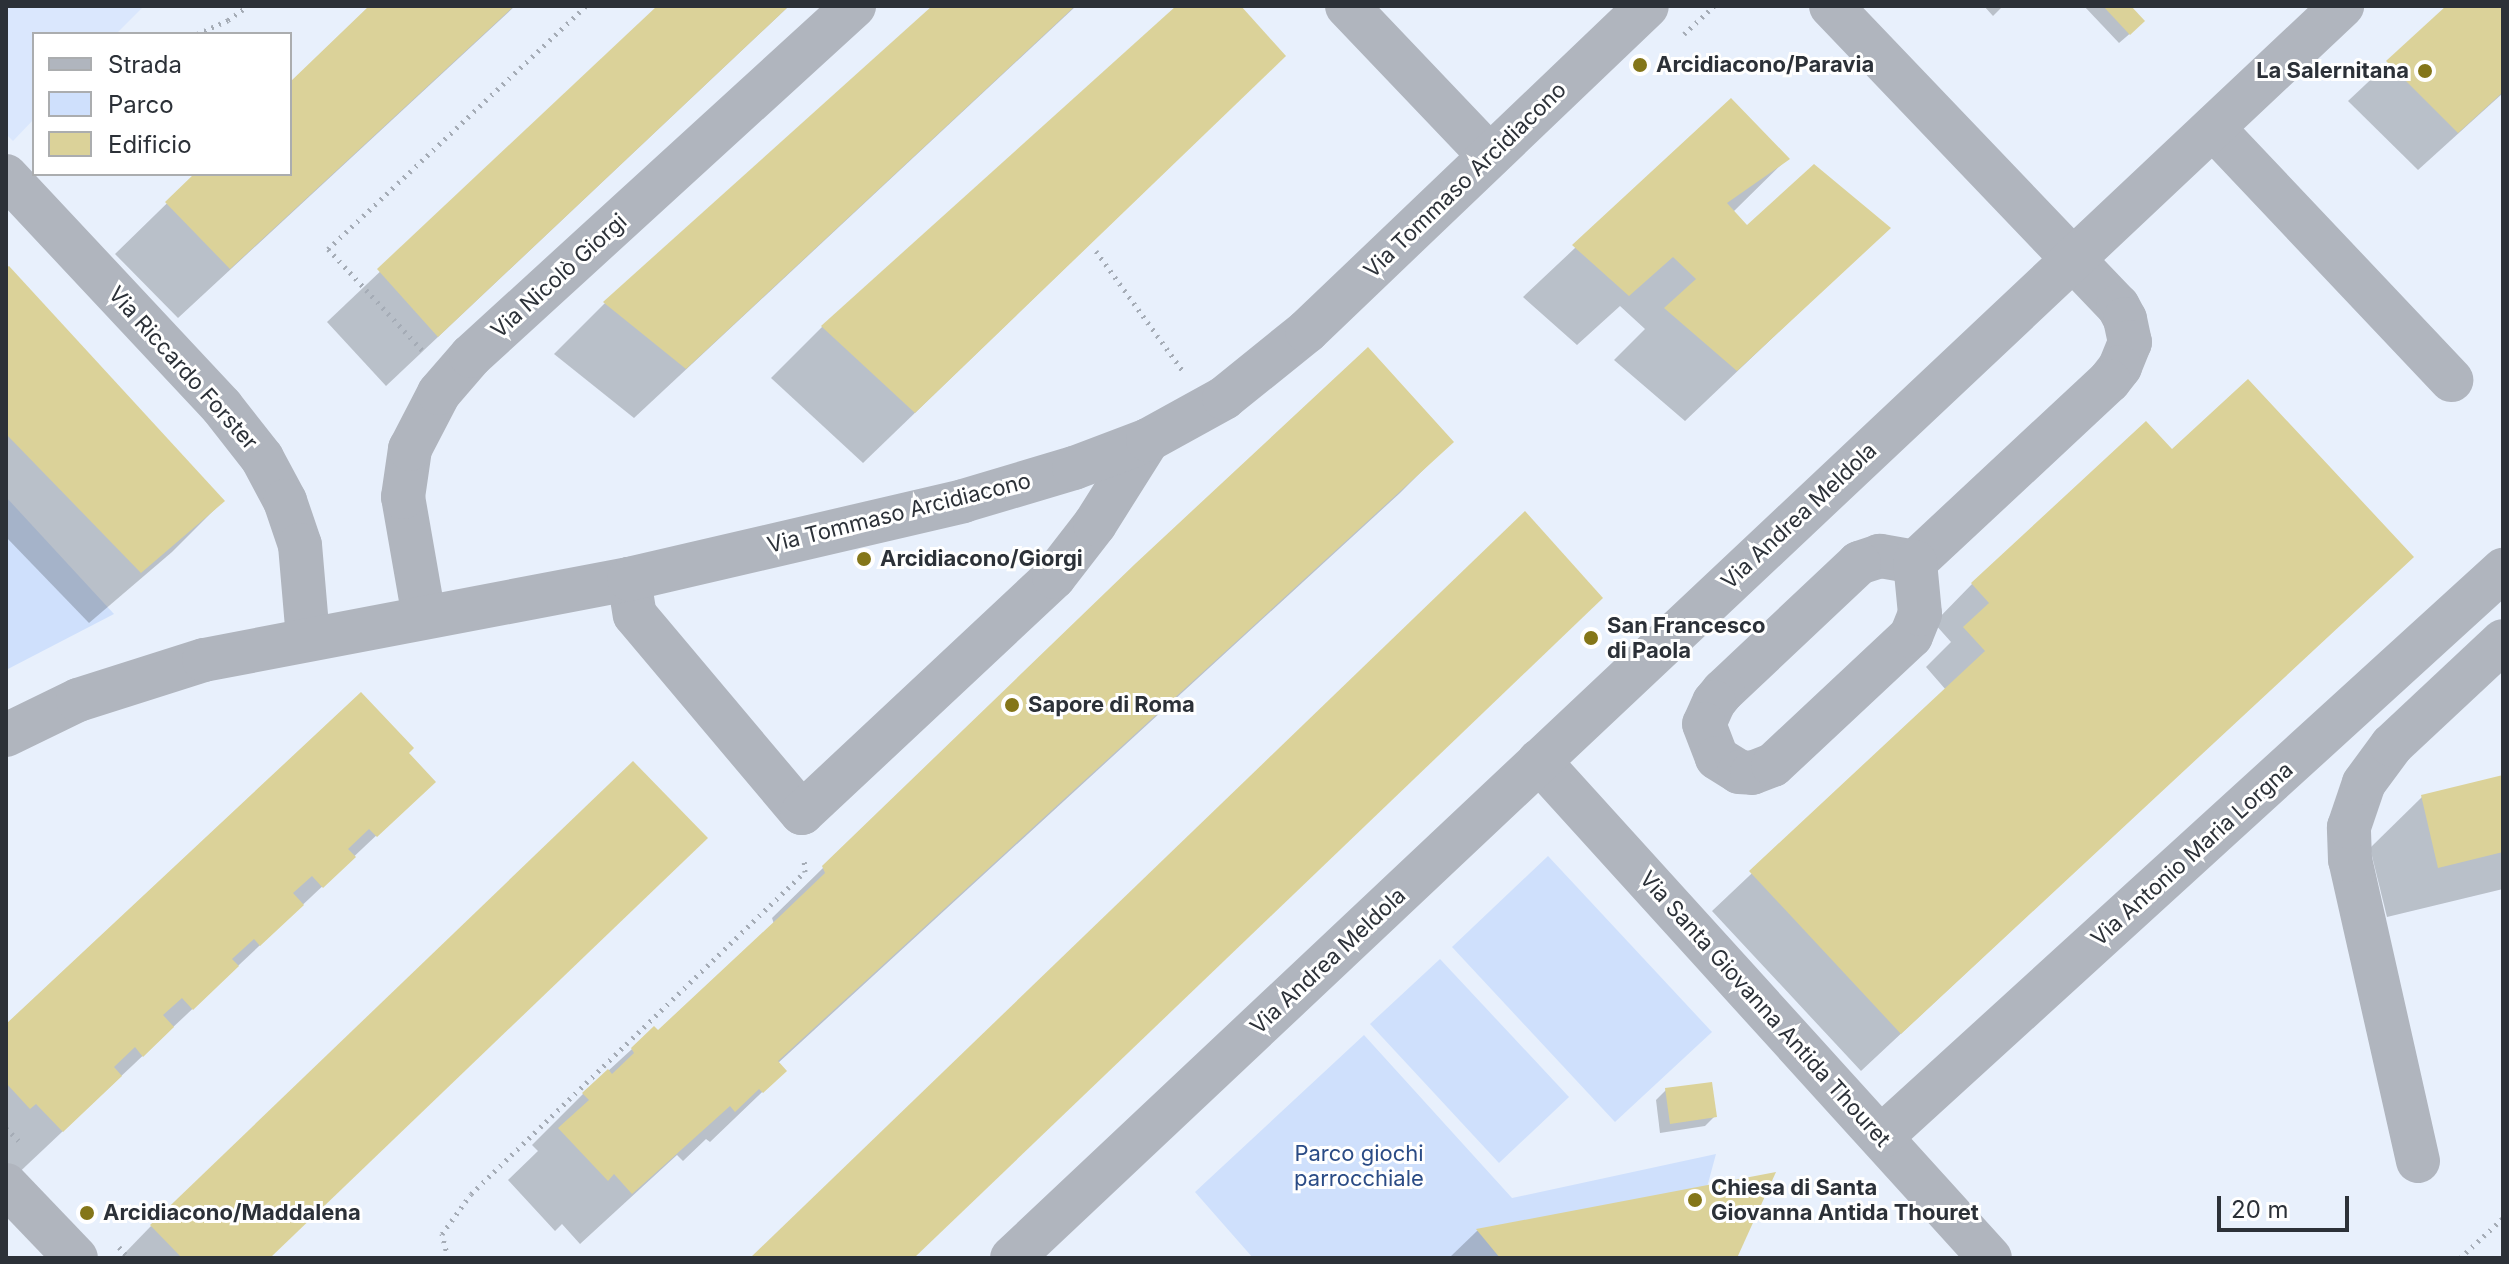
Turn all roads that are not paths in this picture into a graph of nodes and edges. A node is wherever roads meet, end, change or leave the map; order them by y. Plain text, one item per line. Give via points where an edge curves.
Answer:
1 (854, 6) edge
2 (1347, 6) edge
3 (1647, 6) edge
4 (1831, 6) edge
5 (2342, 6) edge
6 (2213, 128) junction
7 (1490, 156) junction
8 (6, 176) edge
9 (2072, 257) junction
10 (2451, 380) dead end
11 (1148, 440) junction
12 (1915, 562) junction
13 (2503, 570) edge
14 (629, 579) junction
15 (424, 617) junction
16 (308, 638) junction
17 (2503, 641) edge
18 (6, 735) edge
19 (1539, 761) junction
20 (1881, 1137) junction
21 (2418, 1161) dead end
22 (6, 1185) edge
23 (54, 1248) edge
24 (1012, 1258) edge
25 (1990, 1258) edge

1 - 15 street, Via Nicolò Giorgi via 450,379 419,426 404,479 405,523
2 - 7 street
3 - 7 street, Via Tommaso Arcidiacono
4 - 9 street
5 - 6 street, Via Andrea Meldola
6 - 9 street, Via Andrea Meldola
6 - 10 street
7 - 11 street, Via Tommaso Arcidiacono via 1260,371
8 - 16 street, Via Riccardo Forster via 222,407 262,458 300,545
9 - 12 street via 2125,319 2130,342 2120,367
9 - 19 street, Via Andrea Meldola
11 - 14 street, Via Tommaso Arcidiacono via 963,501
11 - 14 street via 1054,577 802,813 635,615
12 - 12 street via 1880,556 1859,563 1723,691 1704,724 1717,758 1739,772 1773,765 1911,636 1920,614
13 - 20 street, Via Antonio Maria Lorgna
14 - 15 street, Via Tommaso Arcidiacono
15 - 16 street, Via Tommaso Arcidiacono
16 - 18 street, Via Tommaso Arcidiacono via 140,679 78,700
17 - 21 street via 2384,754 2357,797 2349,827 2350,860
19 - 20 street, Via Santa Giovanna Antida Thouret
19 - 24 street, Via Andrea Meldola
20 - 25 street, Via Santa Giovanna Antida Thouret
22 - 23 street

